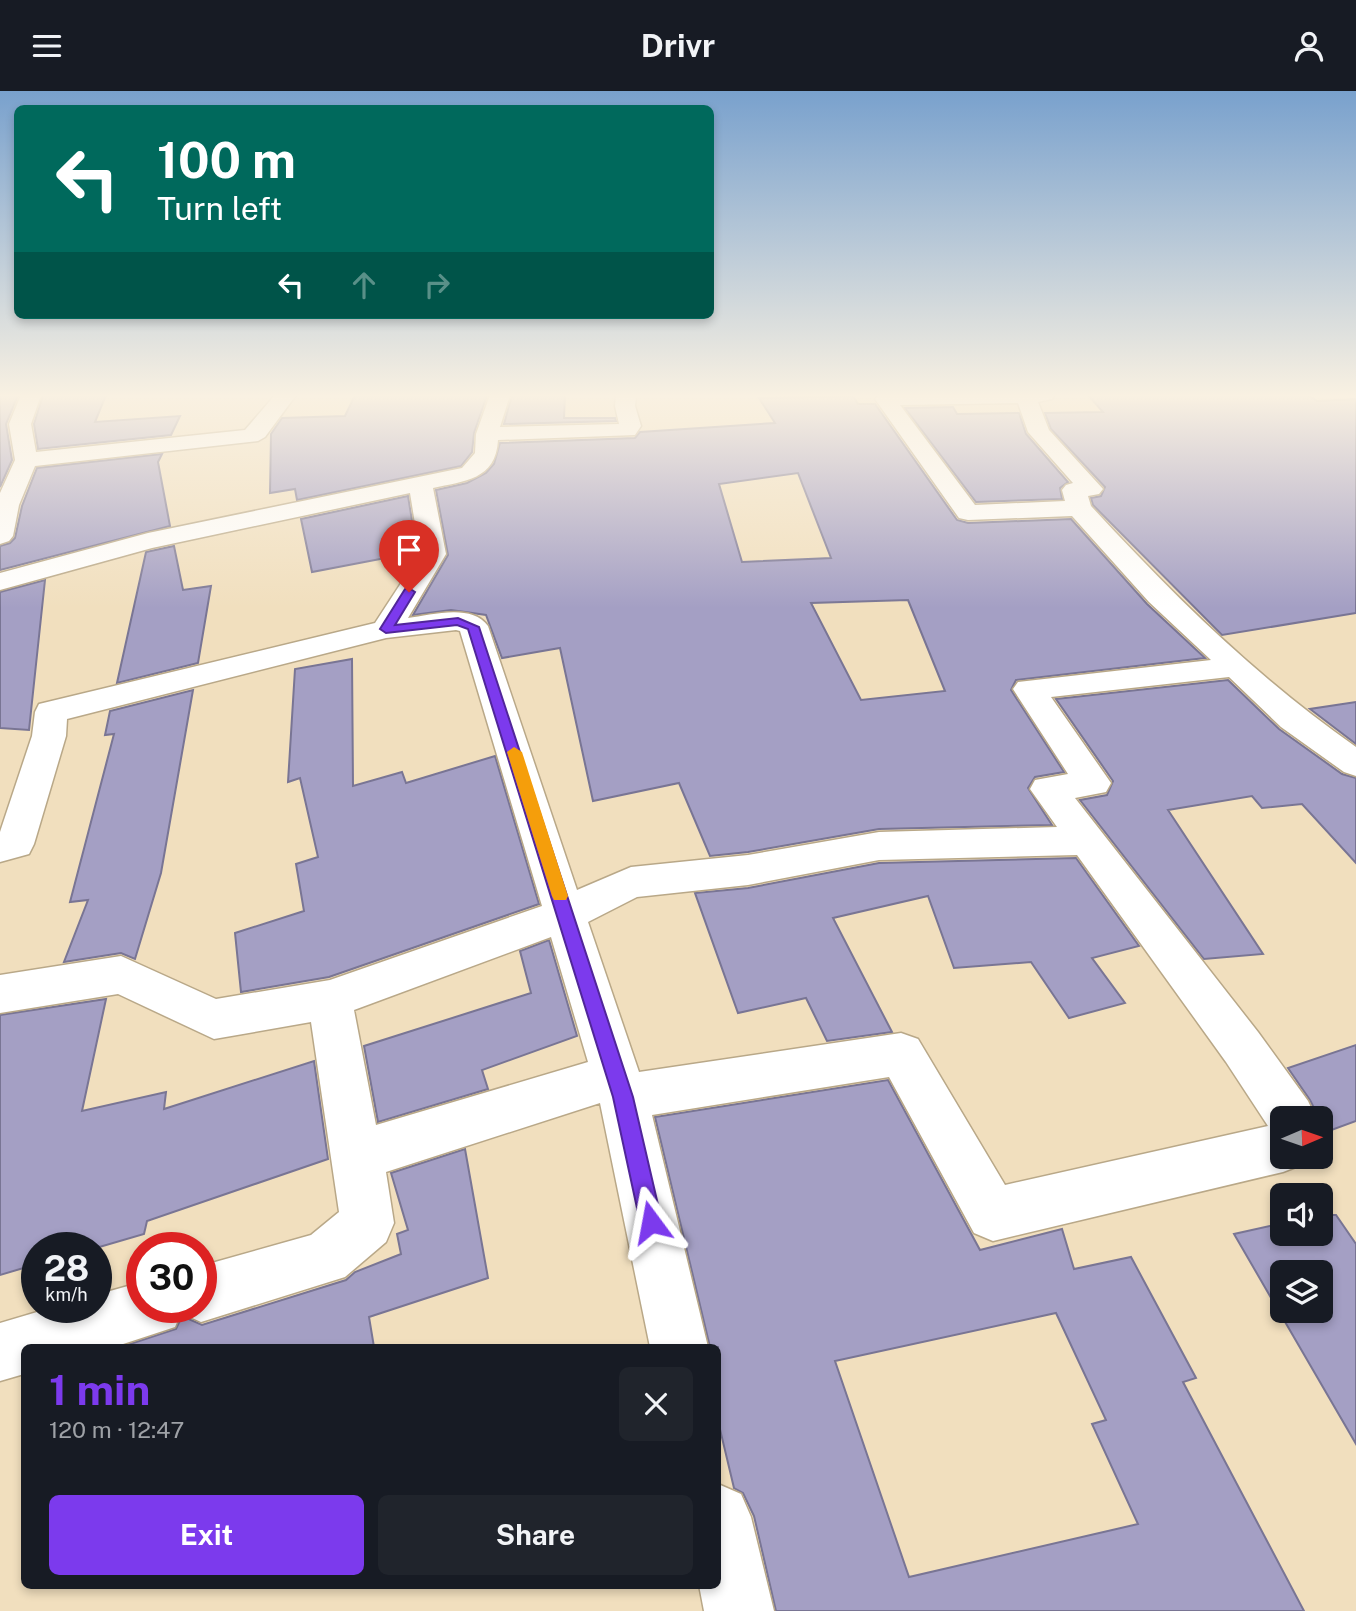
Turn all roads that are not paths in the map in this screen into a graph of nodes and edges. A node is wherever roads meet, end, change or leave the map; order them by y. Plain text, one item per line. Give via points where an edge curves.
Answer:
1 (23, 466) edge
2 (476, 466) edge
3 (934, 466) edge
4 (1070, 466) edge
5 (420, 484) junction
6 (1079, 508) junction
7 (0, 536) edge
8 (0, 582) edge
9 (386, 629) junction
10 (1236, 667) junction
11 (1356, 764) edge
12 (1087, 841) junction
13 (0, 848) edge
14 (566, 914) junction
15 (0, 994) edge
16 (330, 999) junction
17 (620, 1086) junction
18 (1283, 1106) edge
19 (1270, 1150) edge
20 (367, 1213) junction
21 (217, 1289) edge
22 (126, 1315) edge
23 (28, 1344) edge
24 (678, 1344) edge
25 (21, 1346) edge
26 (0, 1352) edge
27 (721, 1530) edge
28 (739, 1611) edge

1 - 7 street
2 - 5 street via 470,473
3 - 6 street via 968,513
4 - 6 street via 1091,489 1074,490
5 - 8 street via 148,541
5 - 9 street via 433,554
6 - 10 street via 1159,596
9 - 13 street via 51,712 49,736 15,843
9 - 14 street via 458,621 473,627
10 - 11 street via 1293,719
10 - 12 street via 1030,689 1093,783 1048,789
12 - 14 street via 879,846 748,870 631,882
12 - 18 street
14 - 16 street
14 - 17 street
15 - 16 street via 121,975 214,1019
16 - 20 street
17 - 19 street via 901,1054 993,1214
17 - 20 street via 357,1156
17 - 24 street
20 - 21 street via 367,1223 326,1258
22 - 23 street
25 - 26 street
27 - 28 street

